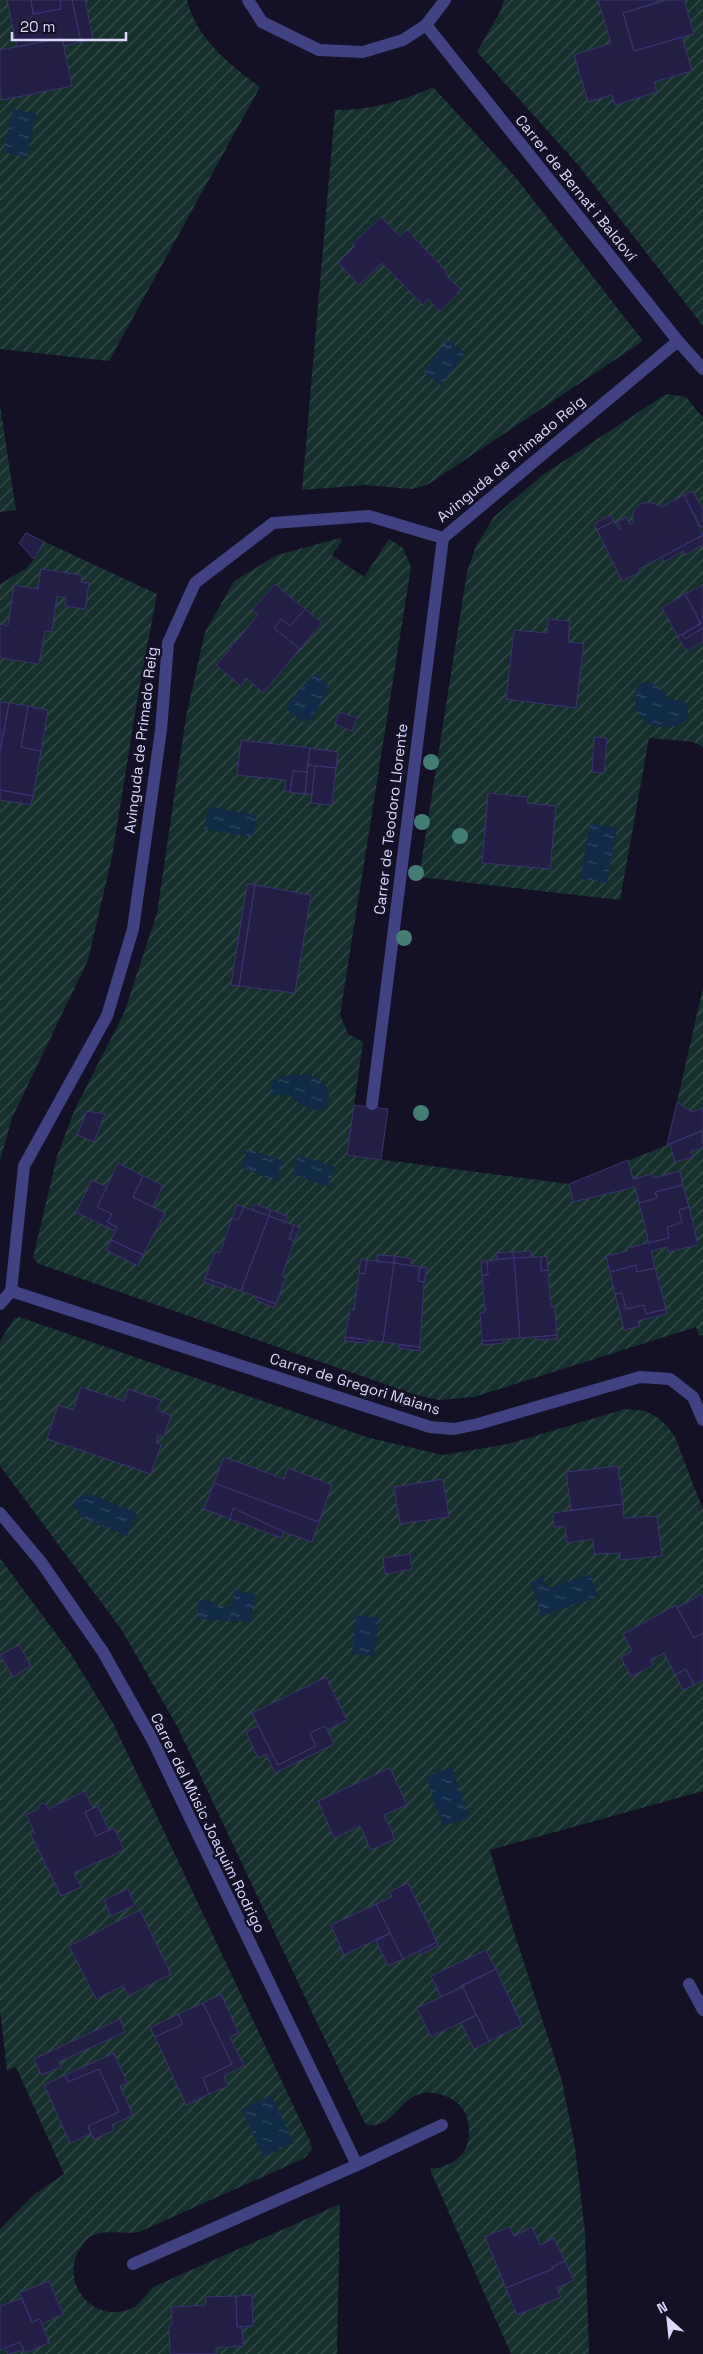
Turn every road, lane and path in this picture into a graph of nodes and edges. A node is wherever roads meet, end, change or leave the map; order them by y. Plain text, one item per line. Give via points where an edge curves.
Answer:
1 (248, 0) edge
2 (445, 0) edge
3 (426, 25) junction
4 (678, 341) junction
5 (703, 369) edge
6 (442, 538) junction
7 (372, 1104) dead end
8 (11, 1291) junction
9 (0, 1304) edge
10 (703, 1420) edge
11 (0, 1513) edge
12 (689, 1984) dead end
13 (703, 2010) edge
14 (442, 2125) dead end
15 (357, 2165) junction
16 (133, 2264) dead end

1 - 3 street via 262,22 319,50 363,52 403,40
2 - 3 street
3 - 4 street, Carrer de Bernat i Baldoví
4 - 5 street, Carrer de Bernat i Baldoví
4 - 6 street, Avinguda de Primado Reig
6 - 7 street, Carrer de Teodoro Llorente
6 - 8 street, Avinguda de Primado Reig via 369,516 273,523 195,584 168,643 161,730 133,929 107,1016 24,1166
8 - 9 street
8 - 10 street, Carrer de Gregori Maians via 430,1427 454,1429 478,1424 640,1377 670,1379 693,1397
11 - 15 street, Carrer del Músic Joaquim Rodrigo via 41,1562 97,1643 147,1731
12 - 13 street
14 - 15 street
15 - 16 street

